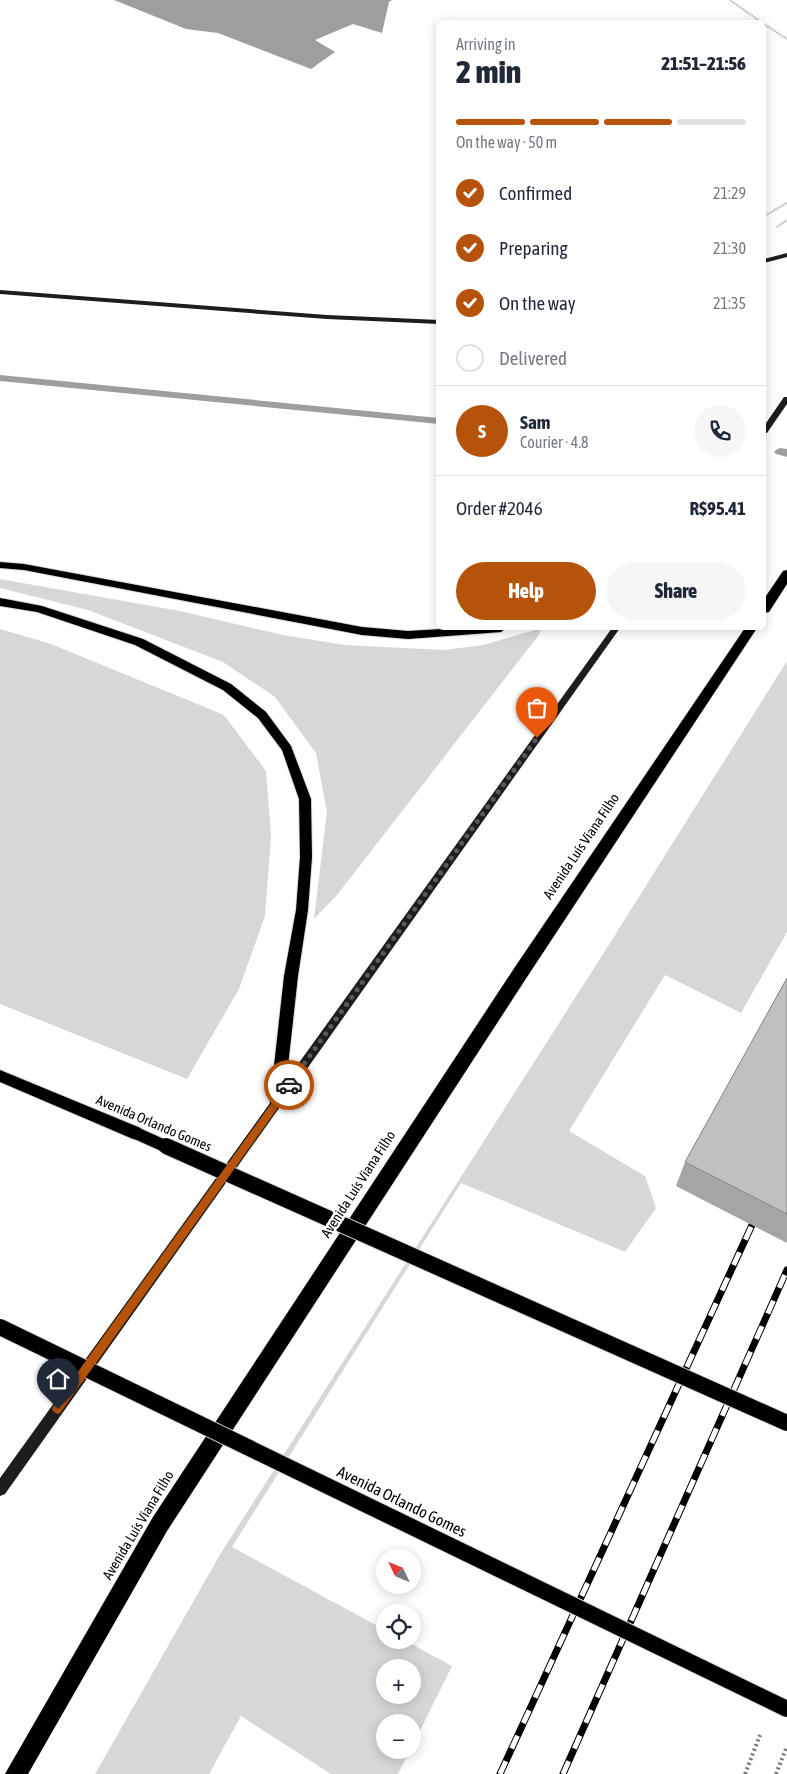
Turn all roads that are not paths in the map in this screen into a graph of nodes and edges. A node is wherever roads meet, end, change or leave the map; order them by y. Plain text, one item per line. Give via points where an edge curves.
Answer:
1 (787, 255) edge
2 (766, 260) edge
3 (0, 292) edge
4 (436, 322) edge
5 (787, 399) edge
6 (766, 428) edge
7 (0, 565) edge
8 (787, 574) edge
9 (0, 602) edge
10 (766, 606) edge
11 (474, 630) edge
12 (615, 630) edge
13 (750, 630) edge
14 (0, 1076) edge
15 (277, 1102) junction
16 (0, 1326) edge
17 (787, 1423) edge
18 (0, 1489) edge
19 (787, 1709) edge
20 (16, 1774) edge

1 - 2 main road
3 - 4 main road via 327,317
5 - 6 main road
7 - 11 main road via 362,631 408,635
8 - 10 highway
9 - 15 main road via 38,609 139,642 227,686 262,715 287,749 305,799 306,857
12 - 15 main road
13 - 20 highway, Avenida Luís Viana Filho via 521,972 160,1524
14 - 17 main road, Avenida Orlando Gomes, bridge via 138,1134
15 - 18 main road
16 - 19 main road, Avenida Orlando Gomes, bridge

